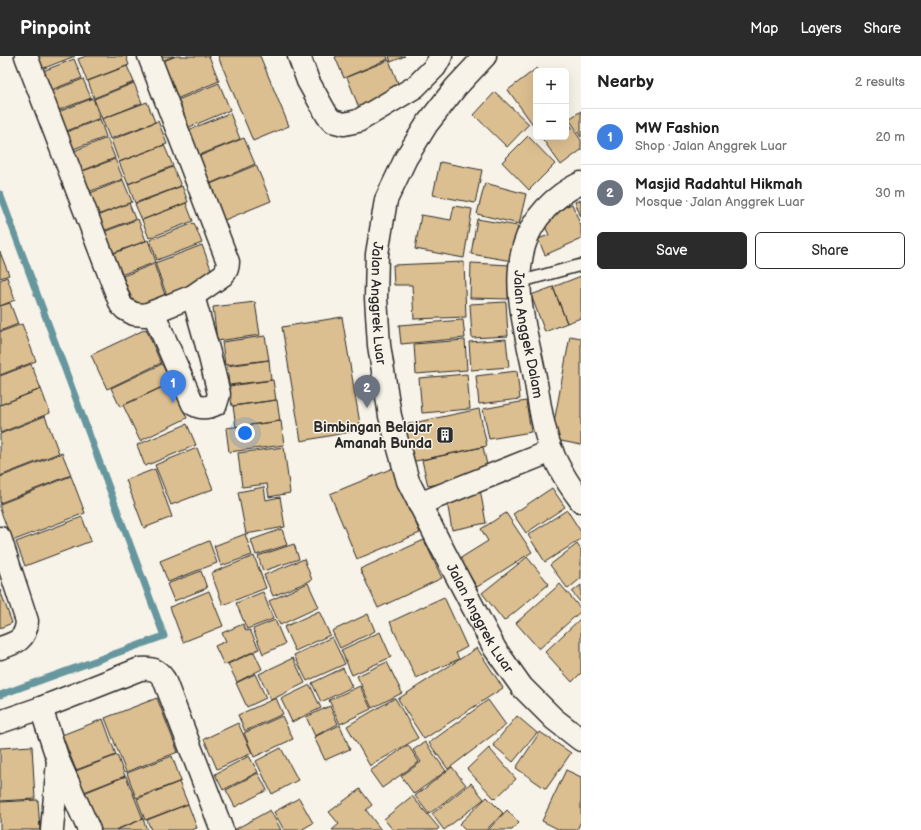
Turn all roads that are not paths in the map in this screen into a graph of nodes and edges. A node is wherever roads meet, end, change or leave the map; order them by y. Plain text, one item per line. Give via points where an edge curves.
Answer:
1 (26, 56) edge
2 (149, 56) edge
3 (299, 56) edge
4 (441, 56) edge
5 (485, 56) edge
6 (581, 183) edge
7 (581, 265) edge
8 (519, 282) junction
9 (193, 296) junction
10 (153, 312) junction
11 (552, 451) junction
12 (581, 501) edge
13 (419, 504) junction
14 (0, 538) edge
15 (0, 648) edge
16 (41, 708) junction
17 (0, 722) edge
18 (581, 740) edge
19 (58, 760) junction
20 (52, 830) edge
21 (89, 830) edge
22 (222, 830) edge

1 - 10 street via 121,305 129,312 139,315
2 - 9 street via 228,262 223,275
3 - 4 street via 308,81 327,115 332,121 344,124 358,121 415,87 435,67
5 - 13 street, Jalan Anggrek Luar via 427,124 406,158 386,200 377,254 379,345 390,416 408,482
6 - 8 street, Jalan Anggek Dalam via 556,199 531,229 524,245
7 - 8 lane
8 - 11 street, Jalan Anggek Dalam via 546,435
9 - 10 street
9 - 10 street via 219,394 216,404 212,406 200,408 193,404
11 - 12 street, Jalan Anggek Dalam
11 - 13 street
13 - 18 street, Jalan Anggrek Luar via 495,649 522,686 554,719
14 - 15 street via 27,621 25,633 19,641
16 - 17 street
16 - 19 street
16 - 22 street via 140,669 152,668 159,671
19 - 20 street
19 - 21 street

